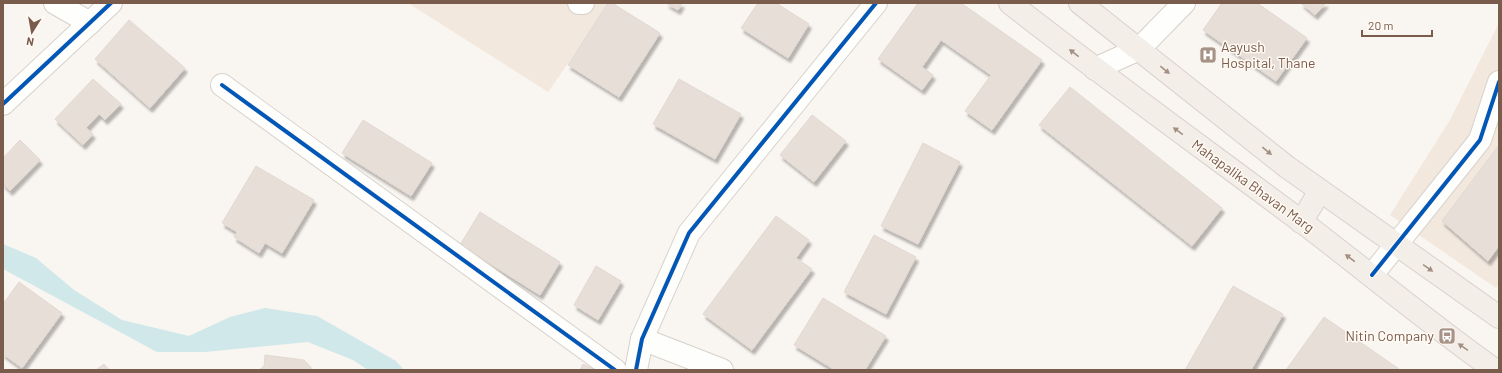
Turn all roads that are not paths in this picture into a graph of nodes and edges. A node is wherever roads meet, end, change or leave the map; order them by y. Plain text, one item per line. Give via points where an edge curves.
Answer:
1 (55, 3) edge
2 (111, 3) edge
3 (579, 3) edge
4 (583, 3) edge
5 (876, 3) edge
6 (1010, 3) edge
7 (1184, 3) edge
8 (1082, 4) edge
9 (90, 23) junction
10 (1139, 49) junction
11 (1095, 69) junction
12 (1499, 82) edge
13 (222, 85) dead end
14 (3, 104) edge
15 (1489, 135) edge
16 (1320, 191) junction
17 (1301, 222) junction
18 (1396, 246) junction
19 (1372, 275) junction
20 (1499, 317) edge
21 (642, 339) junction
22 (615, 370) edge
23 (636, 370) edge
24 (722, 370) edge
25 (1495, 370) edge

1 - 9 street
2 - 9 street
3 - 4 street
5 - 21 street via 689,233
11 -> 6 main road, Mahapalika Bhavan Marg
7 - 10 street
8 - 10 main road
9 - 14 street
10 - 11 street
10 -> 16 main road
17 -> 11 main road, Mahapalika Bhavan Marg
12 - 15 street
13 - 22 street
15 - 18 street
16 - 17 main road
16 - 18 main road
19 -> 17 main road, Mahapalika Bhavan Marg
18 - 19 street
18 -> 20 main road
25 -> 19 main road, Mahapalika Bhavan Marg via 1447,336
21 - 23 street
21 - 24 street

